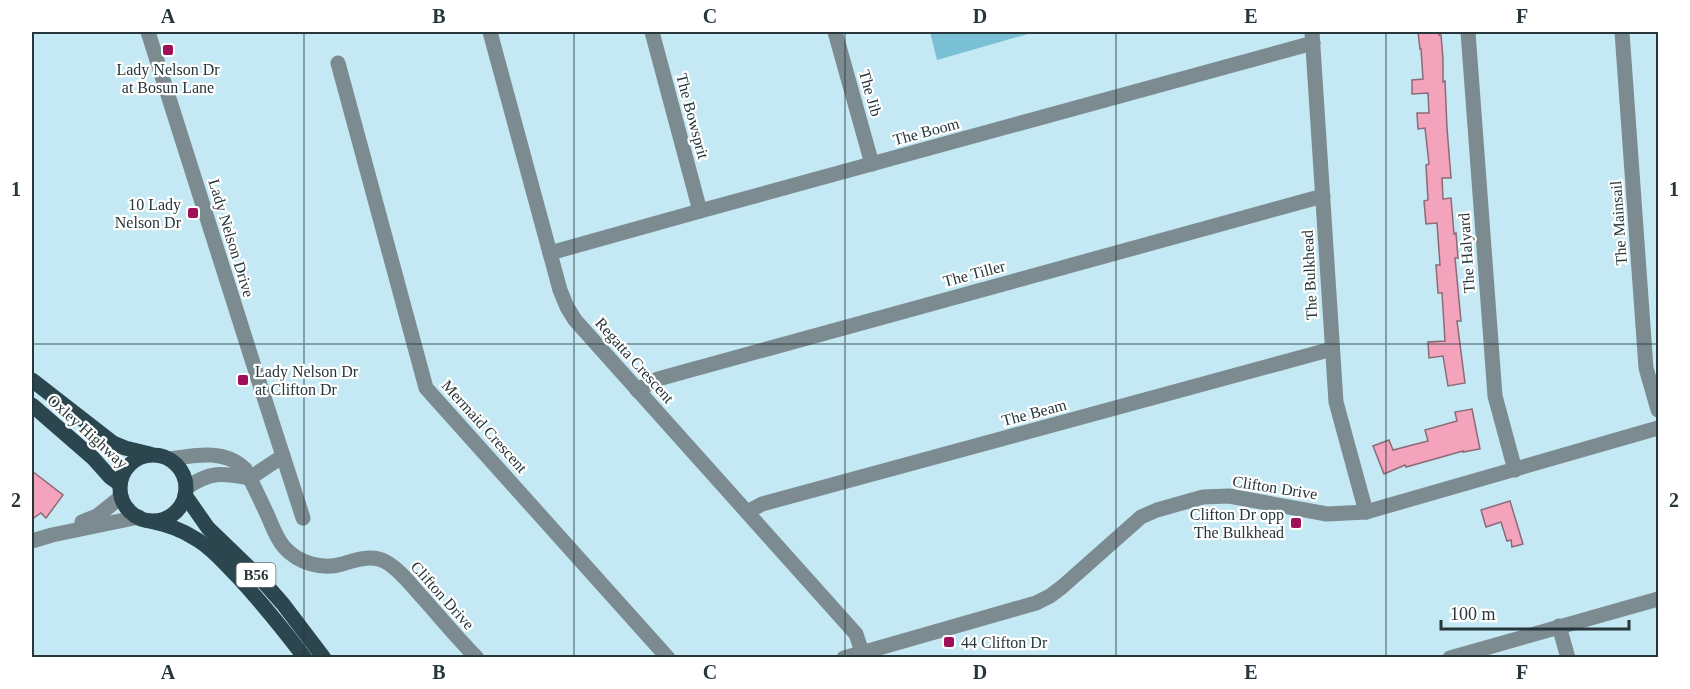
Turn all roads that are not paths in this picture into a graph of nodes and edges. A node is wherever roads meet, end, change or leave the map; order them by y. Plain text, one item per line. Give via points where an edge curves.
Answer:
1 (148, 32) edge
2 (490, 32) edge
3 (652, 32) edge
4 (835, 32) edge
5 (1468, 32) edge
6 (1622, 32) edge
7 (1312, 37) edge
8 (338, 63) dead end
9 (872, 164) junction
10 (1323, 196) junction
11 (700, 211) junction
12 (550, 253) junction
13 (1332, 349) junction
14 (32, 380) edge
15 (637, 390) junction
16 (32, 405) edge
17 (1659, 410) edge
18 (1659, 428) edge
19 (283, 456) junction
20 (162, 457) junction
21 (1515, 470) junction
22 (250, 478) junction
23 (121, 490) junction
24 (185, 491) junction
25 (747, 512) junction
26 (1366, 512) junction
27 (303, 518) dead end
28 (144, 519) junction
29 (52, 535) junction
30 (32, 541) edge
31 (1659, 599) edge
32 (1559, 626) junction
33 (862, 652) junction
34 (305, 657) edge
35 (324, 657) edge
36 (477, 657) edge
37 (668, 657) edge
38 (844, 657) edge
39 (1450, 657) edge
40 (1569, 657) edge

1 - 19 street, Lady Nelson Drive
2 - 12 street, Regatta Crescent
3 - 11 street, The Bowsprit
4 - 9 street, The Jib
5 - 21 street, The Halyard via 1495,396
6 - 17 street, The Mainsail via 1646,368
7 - 9 street, The Boom
7 - 10 street, The Bulkhead
8 - 37 street, Mermaid Crescent via 426,388
9 - 11 street, The Boom
10 - 13 street, The Bulkhead
10 - 15 street, The Tiller via 658,379
11 - 12 street, The Boom
12 - 15 street, Regatta Crescent via 571,313
13 - 25 street, The Beam via 762,504
13 - 26 street, The Bulkhead via 1336,402
14 - 20 main road, Oxley Highway via 113,442
15 - 25 street, Regatta Crescent
16 - 23 main road, Oxley Highway via 93,458
18 - 21 street, Clifton Drive
19 - 22 street
19 - 27 street, Lady Nelson Drive
20 - 22 street, Clifton Drive via 209,454 230,458
20 - 23 main road via 145,455 136,459 123,474
20 - 24 main road, B56 via 182,471
21 - 26 street, Clifton Drive
22 - 24 street via 216,474 200,478
22 - 36 street, Clifton Drive via 276,534 290,553 326,567 373,558 389,564
23 - 28 main road via 131,512
23 - 29 street via 109,509
24 - 28 main road via 176,512 159,520
24 - 35 main road, B56 via 208,528 261,579
25 - 33 street, Regatta Crescent via 856,634
26 - 33 street, Clifton Drive via 1327,514 1229,496 1203,497 1156,510 1141,517 1050,597
28 - 29 street
28 - 34 main road, B56 via 183,531 209,548
29 - 30 street
31 - 32 street
32 - 39 street
32 - 40 street
33 - 38 street, Clifton Drive

